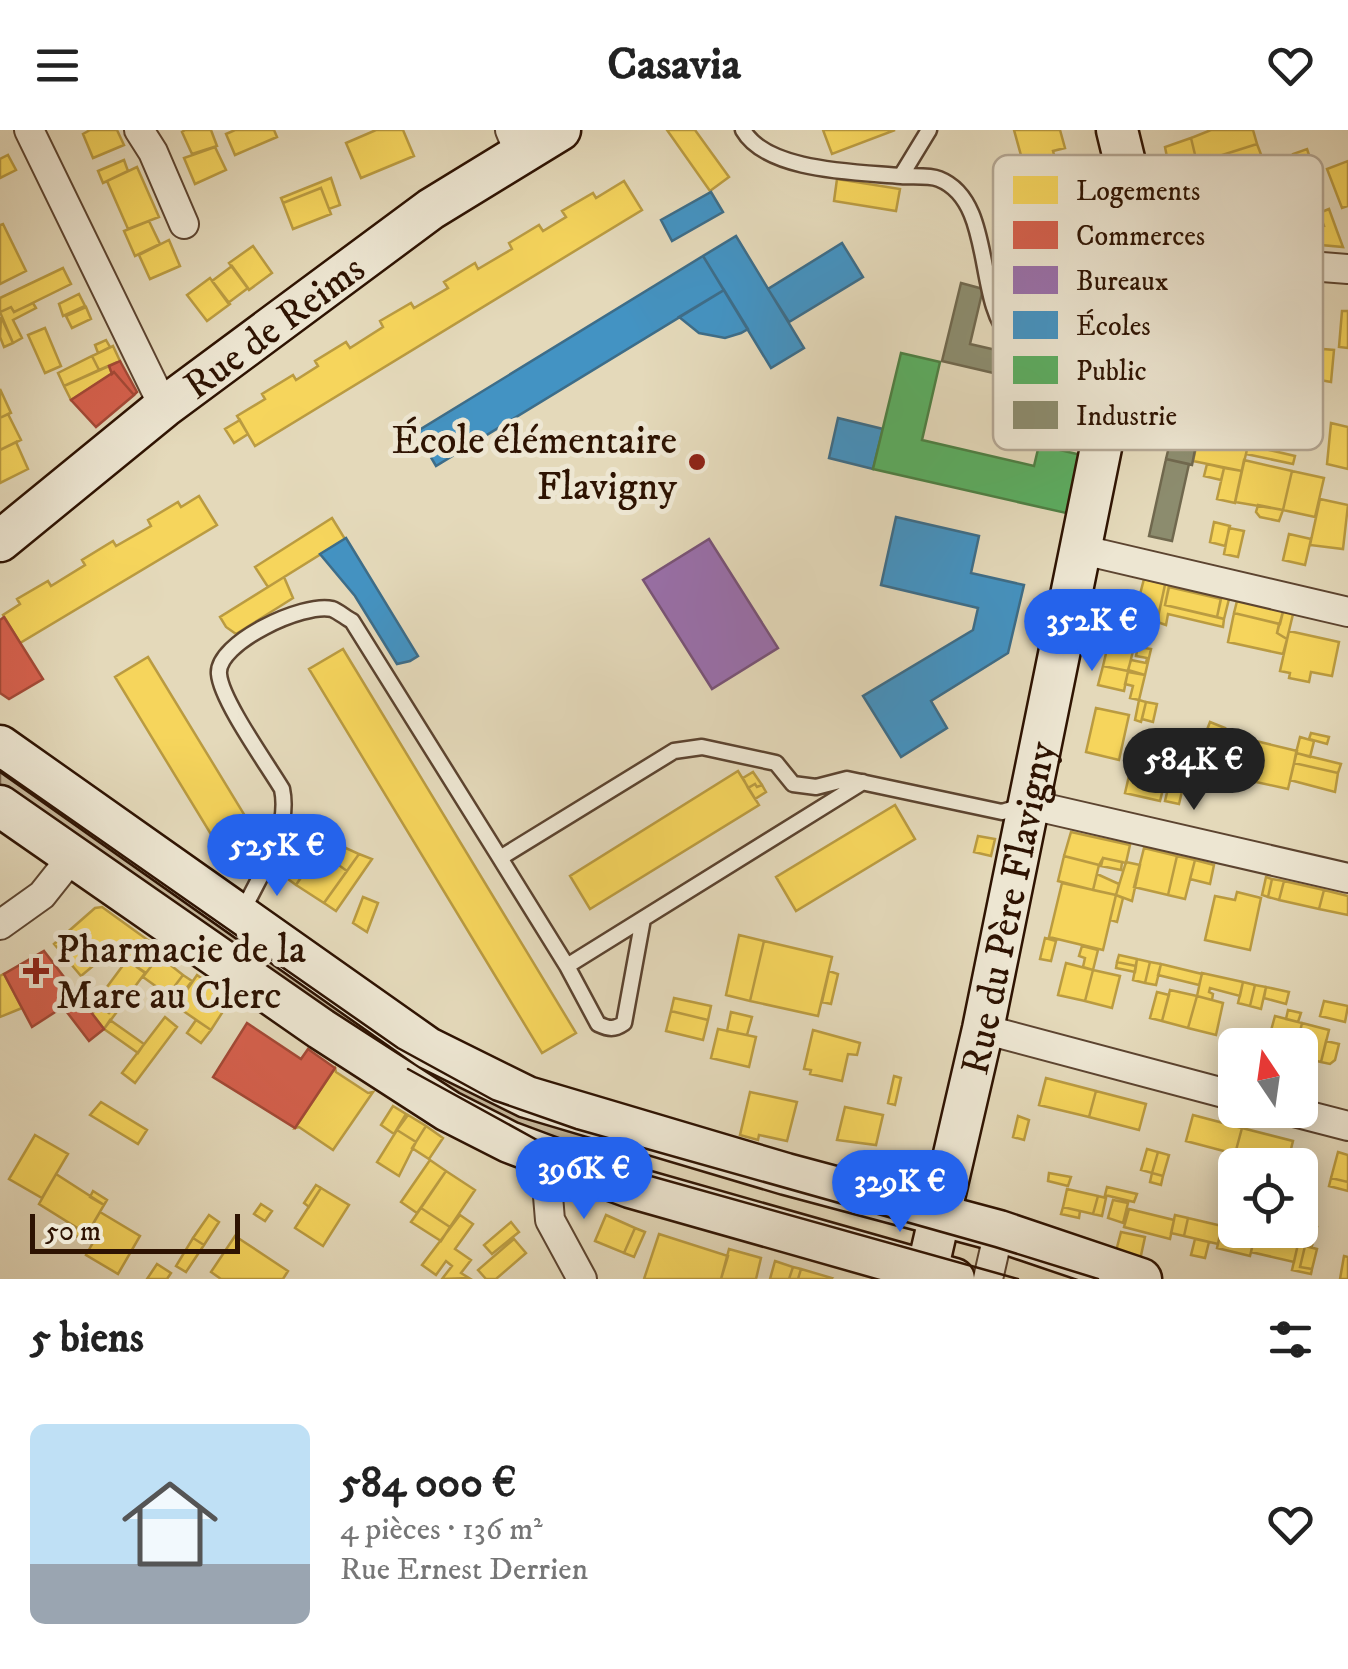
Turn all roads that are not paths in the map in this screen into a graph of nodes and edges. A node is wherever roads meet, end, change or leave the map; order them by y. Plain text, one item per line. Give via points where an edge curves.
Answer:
1 (29, 130) edge
2 (138, 130) edge
3 (560, 130) edge
4 (744, 130) edge
5 (930, 130) edge
6 (1116, 130) edge
7 (515, 142) edge
8 (1122, 155) edge
9 (901, 176) junction
10 (184, 224) dead end
11 (1323, 267) edge
12 (1348, 269) edge
13 (993, 300) edge
14 (164, 407) junction
15 (1102, 450) edge
16 (0, 541) edge
17 (1083, 550) junction
18 (1348, 612) edge
19 (0, 746) edge
20 (863, 782) junction
21 (1027, 804) junction
22 (0, 806) edge
23 (73, 856) junction
24 (500, 858) junction
25 (1348, 878) edge
26 (241, 916) junction
27 (643, 919) junction
28 (0, 924) edge
29 (567, 966) junction
30 (983, 1029) junction
31 (1218, 1091) edge
32 (1318, 1118) edge
33 (1348, 1126) edge
34 (563, 1164) junction
35 (940, 1215) junction
36 (998, 1231) junction
37 (940, 1275) edge
38 (582, 1279) edge
39 (988, 1279) edge
40 (1140, 1279) edge

1 - 14 street
2 - 10 street
3 - 7 main road, Rue de Reims
4 - 9 lane via 773,155 818,168
5 - 9 lane
6 - 8 main road, Rue du Père Flavigny
7 - 14 main road, Rue de Reims
9 - 13 lane via 940,179 964,200
11 - 12 street
14 - 16 main road, Rue de Reims
15 - 17 main road, Rue du Père Flavigny
17 - 18 street
17 - 21 main road, Rue du Père Flavigny
19 - 26 main road
20 - 21 lane via 1002,812
20 - 24 lane via 793,784 776,763 702,747 674,751
20 - 27 lane
21 - 25 street
21 - 30 main road, Rue du Père Flavigny
22 - 23 main road
23 - 28 street via 42,895
23 - 34 main road via 448,1112
24 - 26 lane via 352,621 332,610 307,610 284,616 225,653 219,664 223,690 282,789 286,808
24 - 29 lane
26 - 35 main road via 428,1048 527,1097
27 - 29 lane
27 - 29 lane via 624,1023 607,1029 598,1024
30 - 31 street
30 - 35 main road, Rue du Père Flavigny
32 - 33 street
34 - 37 main road
34 - 38 street via 548,1196 550,1220
35 - 36 main road
35 - 37 main road, Rue du Père Flavigny
36 - 39 street
36 - 40 main road

